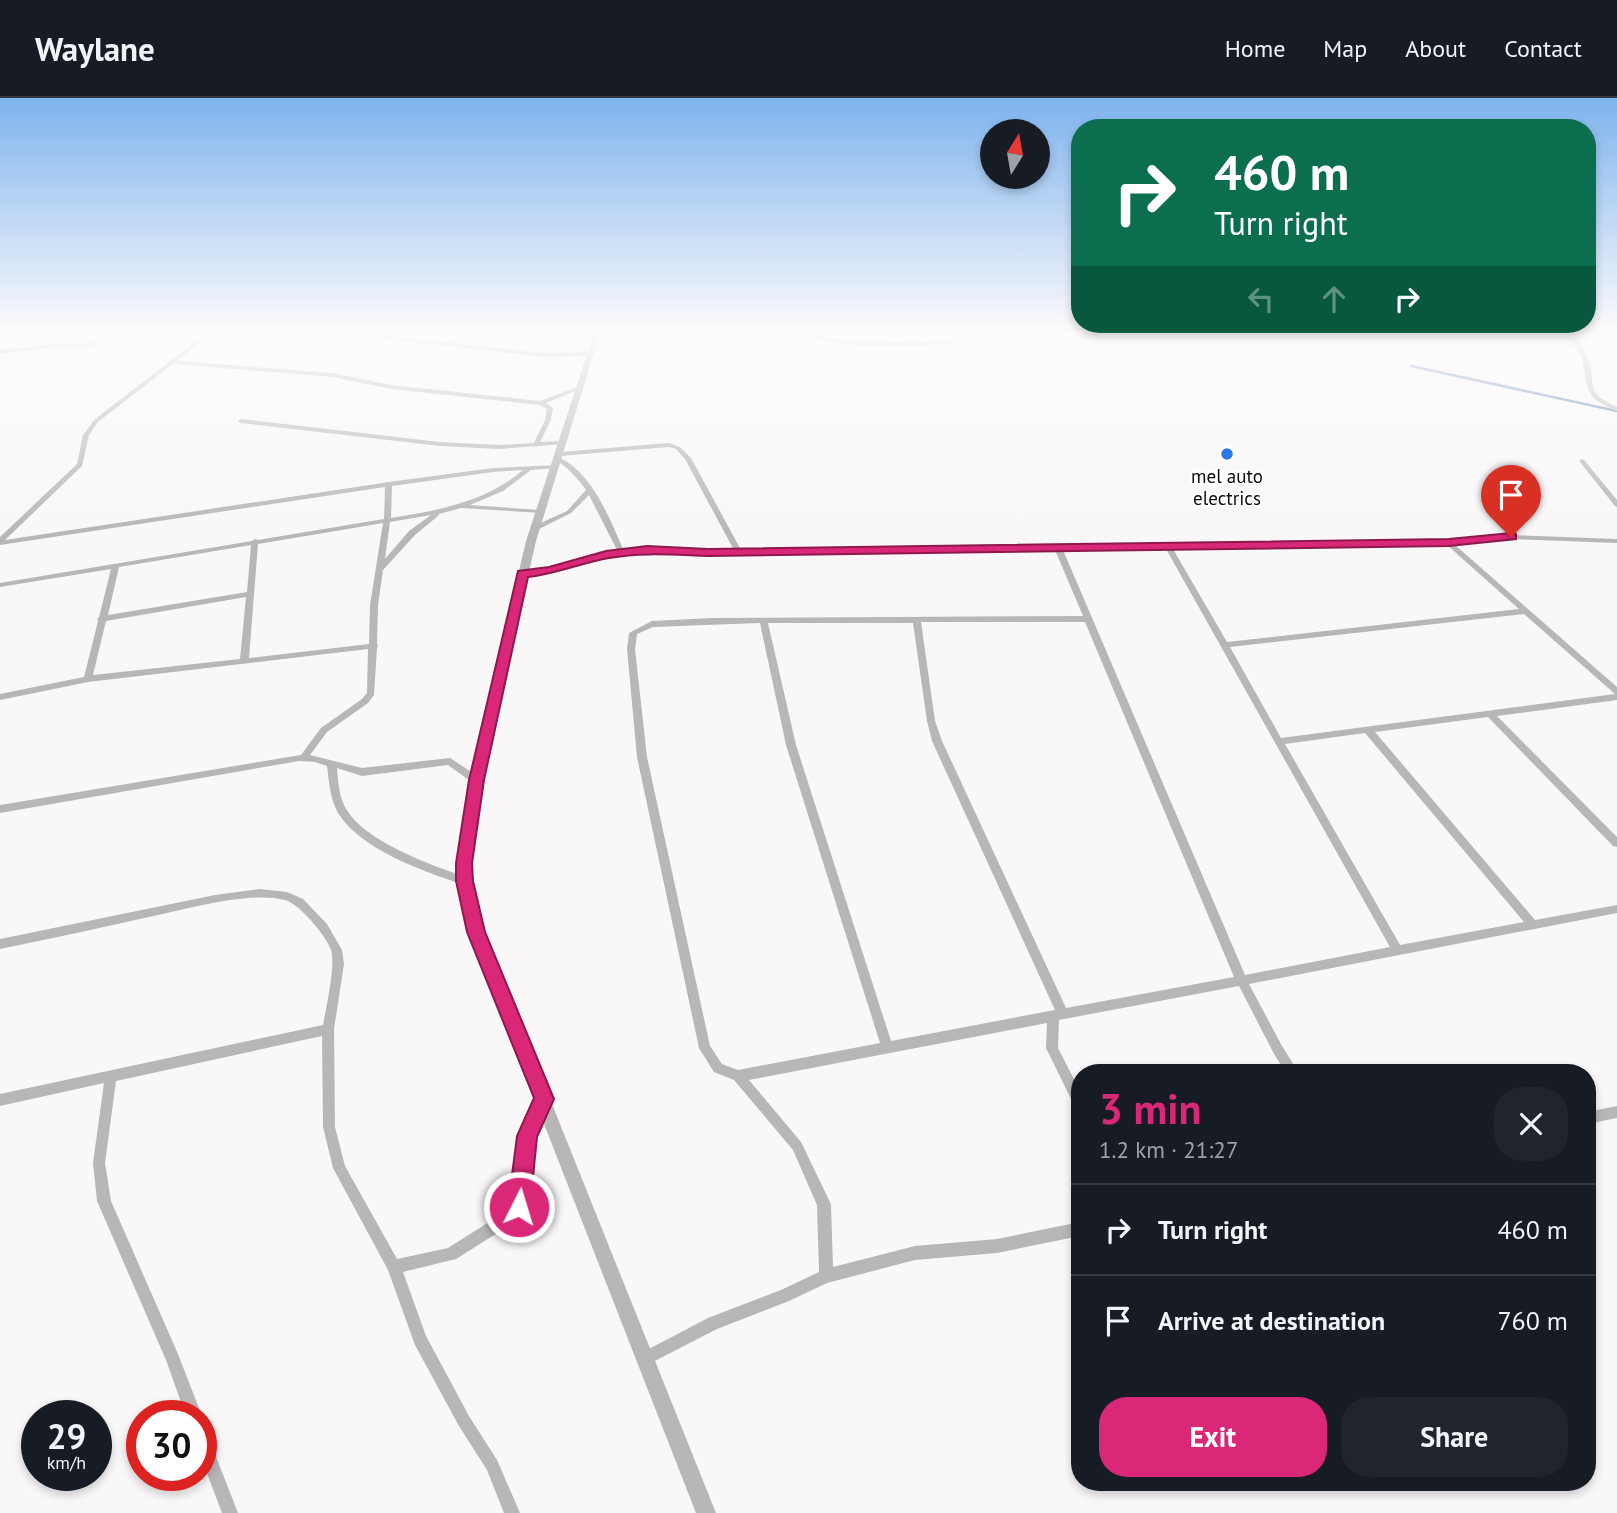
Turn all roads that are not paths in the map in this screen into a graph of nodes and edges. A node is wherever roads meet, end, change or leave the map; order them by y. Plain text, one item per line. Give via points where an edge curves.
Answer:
1 (124, 399) edge
2 (504, 399) edge
3 (551, 399) edge
4 (577, 399) edge
5 (1599, 399) edge
6 (541, 403) junction
7 (1617, 409) edge
8 (241, 421) dead end
9 (537, 443) junction
10 (559, 456) junction
11 (1582, 461) dead end
12 (530, 467) junction
13 (389, 484) junction
14 (589, 490) junction
15 (1617, 505) edge
16 (459, 507) junction
17 (443, 511) junction
18 (540, 512) junction
19 (387, 520) junction
20 (536, 527) junction
21 (254, 541) junction
22 (1617, 541) edge
23 (0, 542) edge
24 (1449, 543) junction
25 (1168, 546) junction
26 (1058, 548) junction
27 (621, 552) junction
28 (739, 552) junction
29 (117, 565) junction
30 (378, 571) junction
31 (523, 574) junction
32 (0, 585) edge
33 (248, 594) junction
34 (1527, 611) junction
35 (101, 619) junction
36 (1088, 619) junction
37 (917, 620) junction
38 (762, 621) junction
39 (1224, 645) junction
40 (374, 646) junction
41 (244, 662) junction
42 (88, 679) junction
43 (1617, 694) edge
44 (0, 697) edge
45 (1490, 713) junction
46 (1368, 730) junction
47 (1280, 741) junction
48 (304, 757) junction
49 (331, 764) junction
50 (477, 780) junction
51 (0, 809) edge
52 (1617, 843) edge
53 (464, 881) junction
54 (1617, 909) edge
55 (1533, 925) junction
56 (0, 944) edge
57 (1397, 950) junction
58 (1241, 979) junction
59 (1058, 1014) junction
60 (328, 1029) junction
61 (887, 1047) junction
62 (1287, 1064) edge
63 (111, 1075) junction
64 (738, 1076) junction
65 (1071, 1087) edge
66 (544, 1099) junction
67 (0, 1100) edge
68 (1617, 1112) edge
69 (1596, 1116) edge
70 (1071, 1230) edge
71 (394, 1267) junction
72 (826, 1276) junction
73 (646, 1358) junction
74 (188, 1400) edge
75 (217, 1478) edge
76 (230, 1513) edge
77 (512, 1513) edge
78 (706, 1513) edge

1 - 23 street via 86,435 80,465
2 - 6 street
3 - 6 street
4 - 10 street
5 - 7 street
6 - 9 street via 550,408 550,414
8 - 9 street via 440,444 499,447
9 - 10 street
10 - 12 street
10 - 14 street
10 - 18 street
10 - 28 street via 678,447
11 - 15 street
12 - 13 street
12 - 16 street via 496,494
13 - 19 street
13 - 23 street
14 - 20 street via 569,512
14 - 27 street
16 - 17 street
16 - 18 street
17 - 19 street
17 - 30 street via 412,533
18 - 20 street
19 - 21 street
19 - 30 street
20 - 31 street
21 - 29 street
21 - 33 street
22 - 24 street via 1511,537
24 - 25 street
24 - 34 street
25 - 26 street
25 - 39 street
26 - 28 street
26 - 36 street
27 - 28 street
27 - 31 street
29 - 32 street
29 - 35 street
30 - 40 street
31 - 50 street
33 - 35 street
33 - 41 street
34 - 39 street
34 - 43 street
35 - 42 street
36 - 37 street
36 - 58 street
37 - 38 street
37 - 59 street via 937,741
38 - 61 street via 791,745
38 - 64 street via 652,624 633,633 632,649 642,757 705,1048 718,1068
39 - 47 street
40 - 41 street
40 - 48 street via 369,698 324,730
41 - 42 street
42 - 44 street
43 - 45 street
45 - 46 street
45 - 52 street
46 - 47 street
46 - 55 street
47 - 57 street
48 - 49 street
48 - 51 street
49 - 50 street via 371,772 450,761
49 - 53 street via 335,795 344,815 362,831 398,854
50 - 53 street
53 - 66 street via 476,932
54 - 55 street
55 - 57 street
56 - 60 street via 215,899 260,893 287,896 310,913 337,950
57 - 58 street
58 - 59 street
58 - 62 street
59 - 61 street
59 - 65 street via 1052,1048
60 - 63 street
60 - 71 street via 332,1146 339,1168
61 - 64 street
63 - 67 street
63 - 74 street via 99,1163 104,1201
64 - 72 street via 797,1146 824,1205
66 - 71 street via 527,1136 521,1199 513,1215 451,1254
66 - 73 street
68 - 69 street
70 - 72 street via 998,1246 915,1253
71 - 77 street via 420,1340 492,1465
72 - 73 street via 713,1322
73 - 78 street
75 - 76 street

